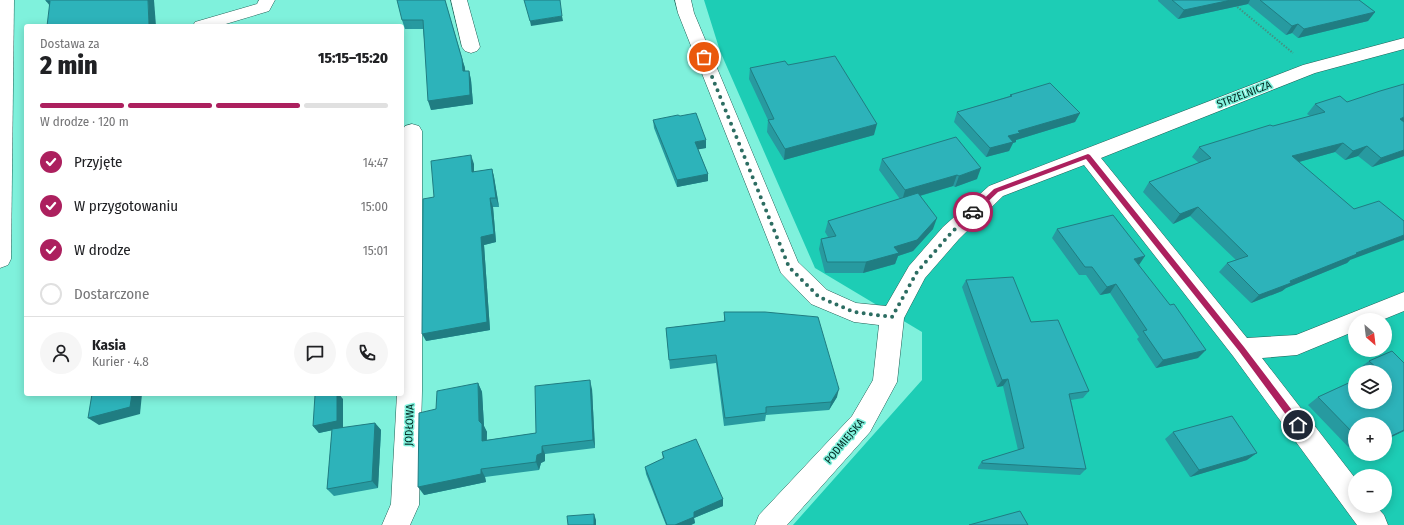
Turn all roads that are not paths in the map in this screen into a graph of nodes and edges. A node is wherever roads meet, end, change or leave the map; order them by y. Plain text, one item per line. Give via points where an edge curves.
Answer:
1 (6, 0) edge
2 (267, 0) edge
3 (459, 0) edge
4 (683, 0) edge
5 (207, 24) edge
6 (1404, 43) edge
7 (471, 47) dead end
8 (412, 131) dead end
9 (1088, 156) junction
10 (0, 259) edge
11 (1404, 300) edge
12 (1373, 313) edge
13 (892, 317) junction
14 (1348, 323) edge
15 (1241, 349) junction
16 (1348, 491) edge
17 (1365, 513) edge
18 (396, 525) edge
19 (770, 525) edge
20 (1374, 525) edge

1 - 10 main road
2 - 5 main road via 263,7
3 - 7 main road
4 - 13 main road via 789,267 819,297 854,312
6 - 9 main road, STRZELNICZA via 1309,69
8 - 18 main road, JODŁOWA via 410,398 405,505
9 - 13 main road, STRZELNICZA via 996,191 951,233 917,272
9 - 15 main road
11 - 12 main road
13 - 19 main road, PODMIEJSKA via 885,382 861,424
14 - 15 main road via 1296,345
15 - 16 main road
17 - 20 main road

